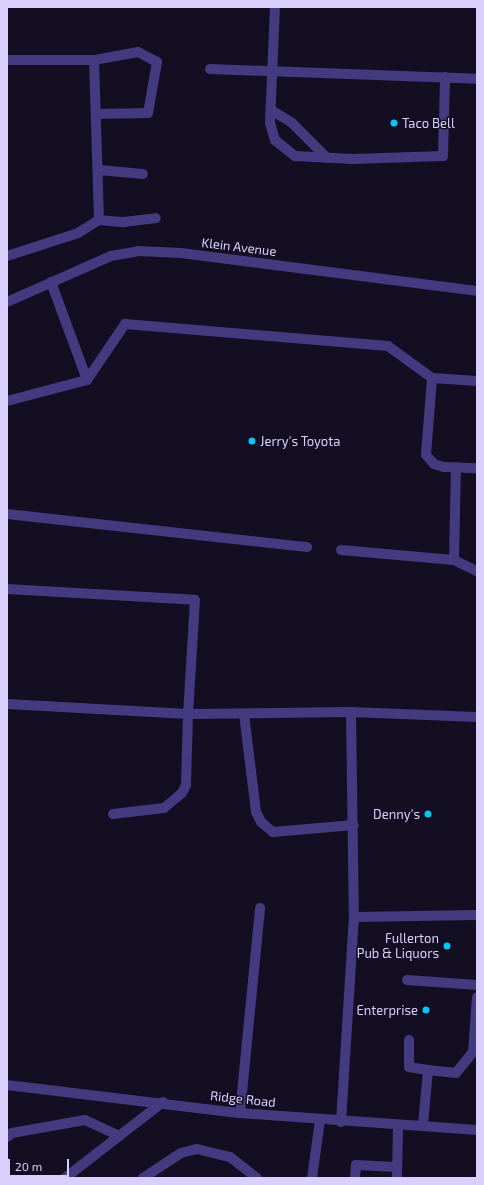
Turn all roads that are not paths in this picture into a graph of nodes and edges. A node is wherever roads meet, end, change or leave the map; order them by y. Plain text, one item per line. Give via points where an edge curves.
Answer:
1 (275, 7) edge
2 (7, 60) edge
3 (94, 60) junction
4 (210, 69) dead end
5 (274, 72) junction
6 (445, 77) junction
7 (477, 79) edge
8 (271, 110) junction
9 (96, 114) junction
10 (327, 158) junction
11 (98, 170) junction
12 (143, 174) dead end
13 (156, 218) dead end
14 (99, 220) junction
15 (7, 256) edge
16 (51, 282) junction
17 (477, 291) edge
18 (7, 302) edge
19 (432, 378) junction
20 (87, 380) junction
21 (477, 381) edge
22 (7, 401) edge
23 (456, 467) junction
24 (477, 468) edge
25 (7, 514) edge
26 (307, 547) dead end
27 (341, 550) dead end
28 (454, 560) junction
29 (477, 571) edge
30 (7, 589) edge
31 (7, 704) edge
32 (352, 712) junction
33 (188, 714) junction
34 (244, 714) junction
35 (477, 717) edge
36 (113, 814) dead end
37 (354, 825) junction
38 (260, 908) dead end
39 (477, 915) edge
40 (354, 917) junction
41 (407, 980) dead end
42 (477, 986) edge
43 (477, 997) edge
44 (409, 1040) dead end
45 (428, 1070) junction
46 (7, 1085) edge
47 (164, 1102) junction
48 (240, 1113) junction
49 (320, 1120) junction
50 (341, 1122) junction
51 (398, 1125) junction
52 (423, 1125) junction
53 (477, 1130) edge
54 (119, 1136) junction
55 (7, 1137) edge
56 (396, 1167) junction
57 (65, 1178) edge
58 (143, 1178) edge
59 (257, 1178) edge
60 (312, 1178) edge
61 (355, 1178) edge
62 (398, 1178) edge

1 - 5 street
2 - 3 street
3 - 9 street
3 - 9 street via 138,52 157,62 148,113
4 - 5 street
5 - 6 street
5 - 8 street
6 - 7 street
6 - 10 street via 443,156
8 - 10 street via 291,122
8 - 10 street via 270,123 275,140 284,149 295,156
9 - 11 street
11 - 12 street
11 - 14 street
13 - 14 street via 124,222
14 - 15 street via 78,233
16 - 17 street, Klein Avenue via 111,256 138,251 188,254
16 - 18 street, Klein Avenue
16 - 20 street
19 - 20 street via 388,346 125,324
19 - 21 street
19 - 23 street via 426,455 434,464
20 - 22 street
23 - 24 street
23 - 28 street
25 - 26 street
27 - 28 street
28 - 29 street
30 - 33 street via 195,600
31 - 33 street
32 - 34 street
32 - 35 street
32 - 37 street
33 - 34 street
33 - 36 street via 186,784 182,793 164,808
34 - 37 street via 256,812 261,822 273,832
37 - 40 street
38 - 48 street
39 - 40 street
40 - 50 street
41 - 42 street
43 - 45 street via 473,1052 456,1072
44 - 45 street via 409,1067
45 - 52 street
46 - 47 street, Ridge Road
47 - 48 street, Ridge Road
47 - 54 street
48 - 49 street, Ridge Road
49 - 50 street, Ridge Road
49 - 60 street
50 - 51 street, Ridge Road
51 - 52 street, Ridge Road
51 - 56 street
52 - 53 street, Ridge Road
54 - 55 street via 85,1120 12,1132
54 - 57 street
56 - 61 street via 356,1165
56 - 62 street
58 - 59 street via 181,1153 197,1148 230,1157

